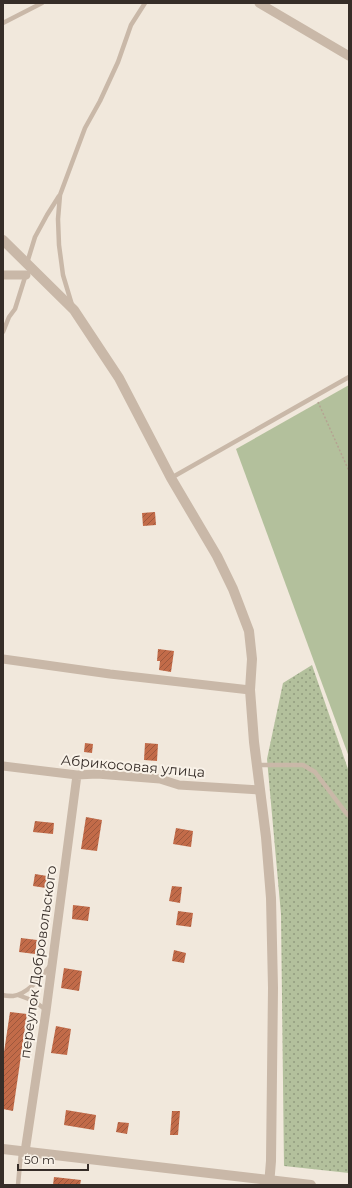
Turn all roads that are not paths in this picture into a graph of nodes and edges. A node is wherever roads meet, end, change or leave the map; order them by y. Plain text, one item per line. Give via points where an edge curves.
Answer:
1 (42, 3) edge
2 (145, 3) edge
3 (259, 3) edge
4 (3, 23) edge
5 (349, 56) edge
6 (60, 195) junction
7 (3, 240) edge
8 (26, 263) junction
9 (3, 275) edge
10 (26, 275) junction
11 (74, 310) junction
12 (3, 332) edge
13 (349, 376) edge
14 (171, 478) junction
15 (3, 659) edge
16 (250, 690) junction
17 (257, 765) junction
18 (3, 766) edge
19 (77, 775) junction
20 (260, 790) junction
21 (349, 816) edge
22 (52, 964) junction
23 (18, 994) junction
24 (3, 996) edge
25 (46, 1010) junction
26 (3, 1149) edge
27 (23, 1152) junction
28 (269, 1182) edge
29 (18, 1185) edge
30 (311, 1185) edge

1 - 4 lane
2 - 6 lane via 131,25 118,62 85,128
3 - 5 street
6 - 8 lane via 35,237
6 - 11 lane via 59,245 63,275
7 - 8 street
8 - 10 lane
8 - 11 street
9 - 10 street
10 - 12 lane via 15,309
11 - 14 street via 119,378
13 - 14 lane
14 - 16 street via 233,588 249,631 252,659
15 - 16 street
16 - 17 street
17 - 20 street
17 - 21 lane via 303,765 309,768 315,772
18 - 19 street, Абрикосовая улица
19 - 20 street, Абрикосовая улица via 160,779 179,785
19 - 22 street, переулок Добровольского
20 - 28 street via 271,905 273,988
22 - 23 lane via 34,986
22 - 25 street, переулок Добровольского
23 - 24 lane
23 - 25 lane
25 - 27 street, переулок Добровольского
26 - 27 street
27 - 28 street
27 - 29 lane
28 - 30 street

